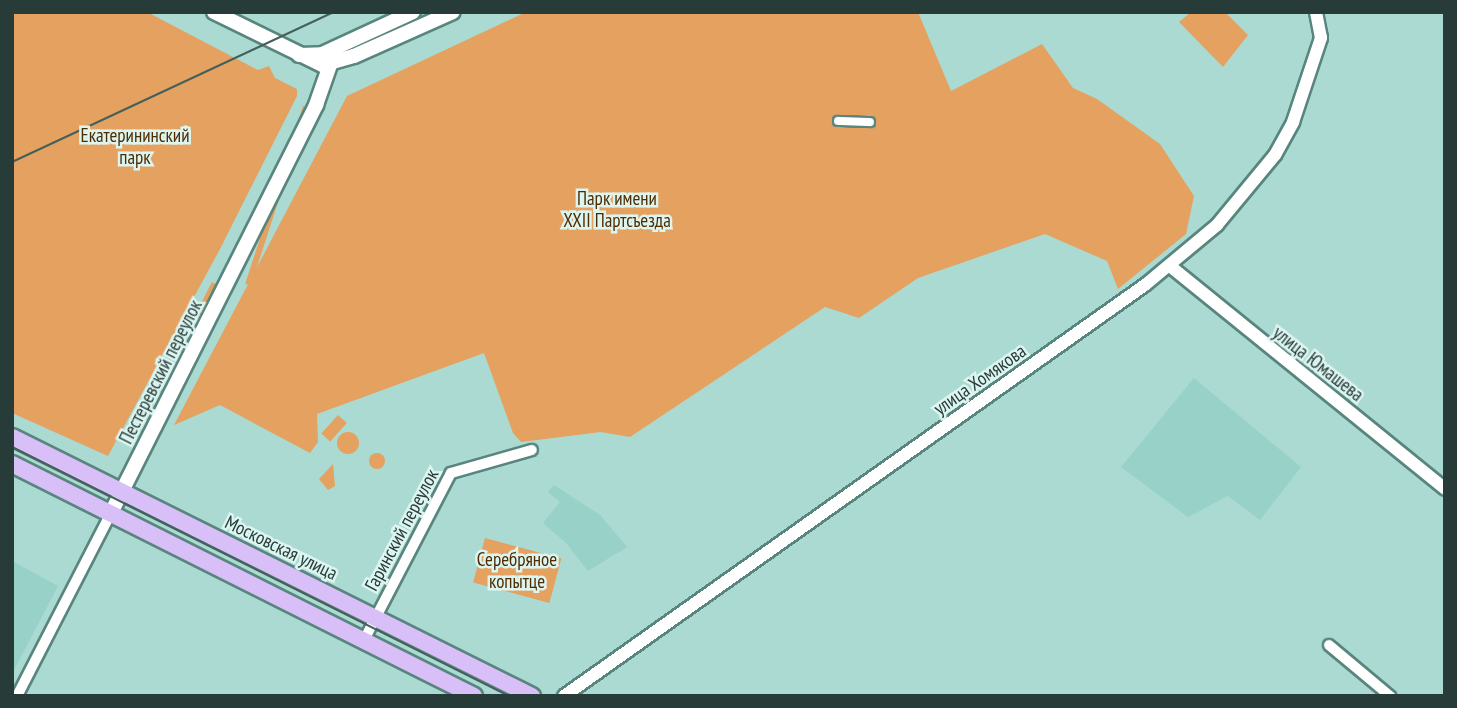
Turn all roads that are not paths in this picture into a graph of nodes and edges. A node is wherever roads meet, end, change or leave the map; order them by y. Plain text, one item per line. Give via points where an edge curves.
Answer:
1 (214, 12) edge
2 (413, 12) edge
3 (453, 12) edge
4 (1318, 15) edge
5 (336, 48) junction
6 (295, 55) junction
7 (354, 56) junction
8 (332, 63) junction
9 (319, 97) junction
10 (838, 121) dead end
11 (870, 122) dead end
12 (1170, 266) junction
13 (12, 437) edge
14 (532, 450) dead end
15 (12, 464) edge
16 (1445, 489) edge
17 (121, 493) junction
18 (111, 513) junction
19 (376, 617) junction
20 (364, 640) junction
21 (1329, 645) dead end
22 (17, 696) edge
23 (474, 696) edge
24 (532, 696) edge
25 (565, 696) edge
26 (1390, 696) edge

1 - 6 main road
2 - 5 main road
3 - 7 main road
4 - 12 street, улица Хомякова via 1321,38 1293,122 1275,155 1217,225
5 - 6 main road
5 - 8 main road, Пестеревский переулок
6 - 8 main road via 314,65
6 - 9 main road via 317,76
7 - 8 main road
7 - 9 main road via 335,72
8 - 9 main road, Пестеревский переулок
9 - 17 main road, Пестеревский переулок
10 - 11 street
12 - 16 street, улица Юмашева
12 - 25 street, улица Хомякова
13 - 17 main road, Московская улица
14 - 19 street, Гаринский переулок via 451,472
15 - 18 main road
17 - 18 main road, Пестеревский переулок
17 - 19 main road, Московская улица
18 - 20 main road
18 - 22 street, Пестеревский переулок
19 - 20 street, Гаринский переулок
19 - 24 main road, Московская улица
20 - 23 main road
21 - 26 street

